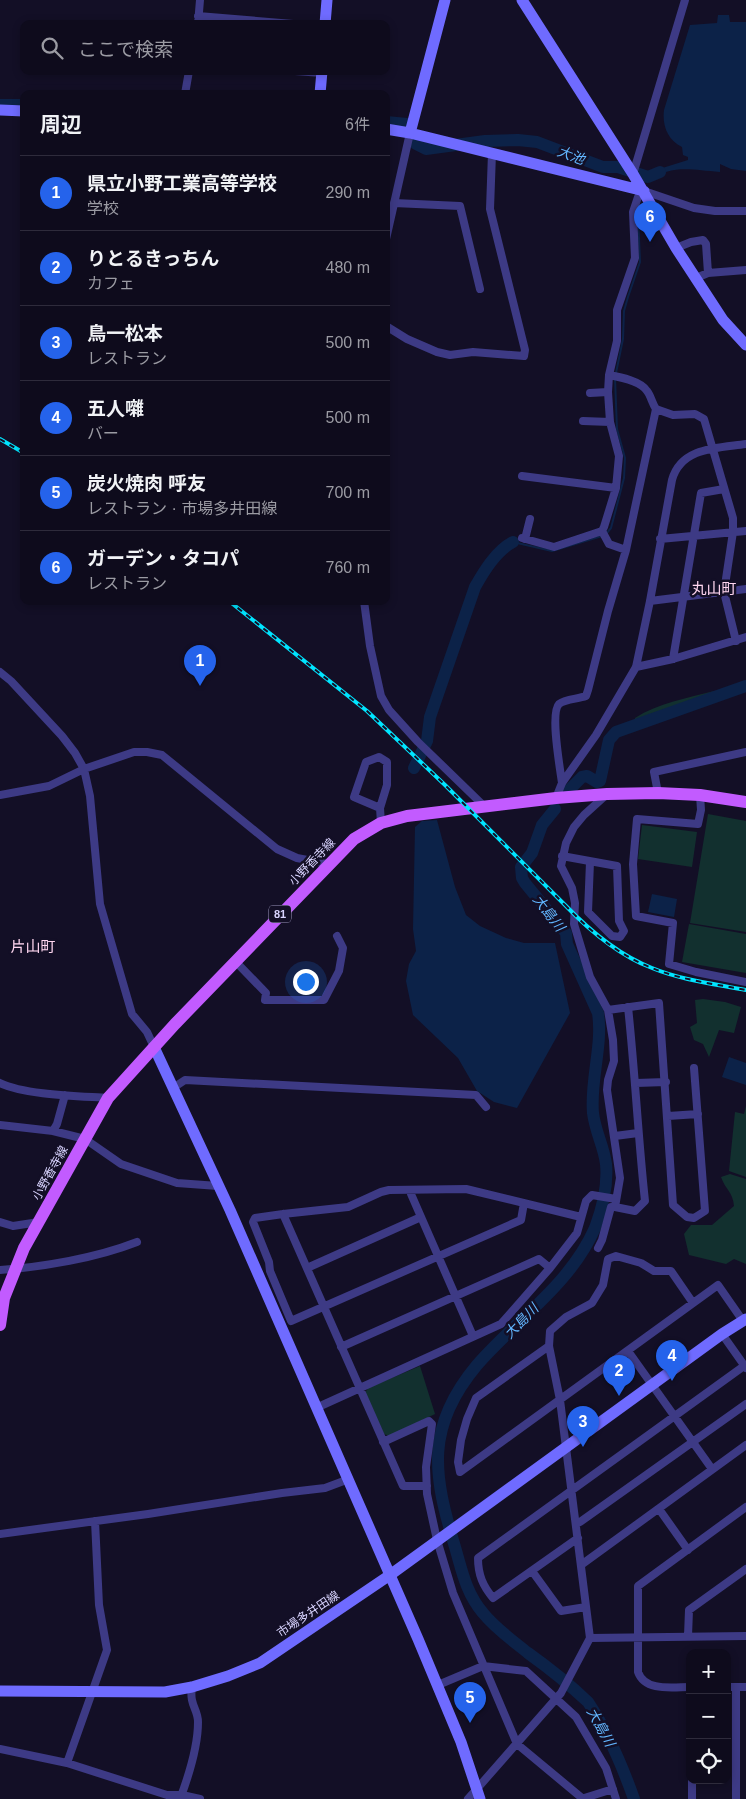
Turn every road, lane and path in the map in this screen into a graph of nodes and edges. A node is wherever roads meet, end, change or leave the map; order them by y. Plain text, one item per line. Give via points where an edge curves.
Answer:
1 (200, 0) edge
2 (327, 0) edge
3 (446, 0) edge
4 (522, 0) edge
5 (685, 0) edge
6 (198, 20) edge
7 (325, 20) edge
8 (188, 75) edge
9 (322, 75) edge
10 (186, 90) edge
11 (320, 90) edge
12 (0, 110) edge
13 (20, 111) edge
14 (390, 130) edge
15 (410, 133) junction
16 (492, 154) junction
17 (633, 174) junction
18 (644, 191) junction
19 (394, 203) junction
20 (746, 211) edge
21 (390, 221) edge
22 (676, 248) junction
23 (746, 270) edge
24 (708, 273) junction
25 (696, 278) junction
26 (480, 289) dead end
27 (390, 328) edge
28 (746, 345) edge
29 (613, 376) junction
30 (608, 392) junction
31 (590, 393) dead end
32 (656, 409) junction
33 (582, 421) dead end
34 (610, 422) junction
35 (746, 444) edge
36 (712, 449) junction
37 (522, 476) dead end
38 (616, 488) junction
39 (724, 489) junction
40 (530, 519) dead end
41 (746, 531) edge
42 (733, 532) junction
43 (603, 534) junction
44 (693, 536) junction
45 (660, 539) junction
46 (626, 550) junction
47 (746, 589) edge
48 (724, 592) junction
49 (683, 598) junction
50 (650, 601) junction
51 (365, 605) edge
52 (746, 637) edge
53 (736, 641) junction
54 (673, 659) junction
55 (636, 667) junction
56 (0, 672) edge
57 (746, 752) edge
58 (84, 769) junction
59 (562, 783) junction
60 (658, 793) junction
61 (607, 794) junction
62 (0, 795) edge
63 (700, 795) junction
64 (556, 798) junction
65 (746, 802) edge
66 (485, 807) junction
67 (380, 808) junction
68 (381, 823) junction
69 (562, 856) junction
70 (590, 862) junction
71 (328, 864) junction
72 (337, 936) dead end
73 (236, 962) junction
74 (746, 982) edge
75 (628, 1007) junction
76 (608, 1010) junction
77 (154, 1047) junction
78 (694, 1068) dead end
79 (0, 1082) edge
80 (666, 1082) junction
81 (636, 1083) junction
82 (173, 1088) junction
83 (65, 1095) junction
84 (108, 1098) junction
85 (486, 1107) dead end
86 (698, 1114) junction
87 (668, 1116) junction
88 (0, 1125) edge
89 (53, 1131) junction
90 (638, 1133) junction
91 (615, 1136) junction
92 (85, 1139) junction
93 (218, 1186) junction
94 (412, 1190) junction
95 (524, 1203) junction
96 (615, 1203) junction
97 (283, 1214) junction
98 (421, 1217) junction
99 (581, 1217) junction
100 (0, 1222) edge
101 (39, 1222) junction
102 (137, 1242) dead end
103 (598, 1248) dead end
104 (439, 1256) junction
105 (307, 1268) junction
106 (550, 1268) junction
107 (15, 1269) junction
108 (0, 1270) edge
109 (456, 1296) junction
110 (693, 1304) junction
111 (324, 1307) junction
112 (744, 1320) edge
113 (0, 1325) edge
114 (722, 1334) junction
115 (473, 1336) junction
116 (549, 1346) junction
117 (342, 1347) junction
118 (628, 1351) junction
119 (745, 1367) edge
120 (652, 1385) junction
121 (359, 1388) junction
122 (560, 1400) junction
123 (746, 1404) edge
124 (316, 1408) junction
125 (674, 1416) junction
126 (383, 1442) junction
127 (693, 1442) junction
128 (746, 1445) edge
129 (565, 1448) junction
130 (712, 1469) junction
131 (349, 1480) junction
132 (427, 1486) junction
133 (572, 1490) junction
134 (746, 1508) edge
135 (658, 1509) junction
136 (94, 1521) junction
137 (576, 1523) junction
138 (0, 1534) edge
139 (578, 1538) junction
140 (439, 1539) junction
141 (688, 1550) junction
142 (581, 1565) junction
143 (746, 1569) edge
144 (532, 1571) junction
145 (390, 1575) junction
146 (586, 1607) junction
147 (688, 1636) junction
148 (746, 1636) edge
149 (638, 1637) junction
150 (590, 1638) junction
151 (483, 1666) junction
152 (438, 1685) junction
153 (736, 1686) junction
154 (746, 1686) edge
155 (192, 1687) junction
156 (686, 1687) edge
157 (731, 1687) edge
158 (0, 1691) edge
159 (92, 1692) junction
160 (559, 1696) junction
161 (517, 1744) junction
162 (0, 1749) edge
163 (67, 1762) junction
164 (692, 1784) edge
165 (613, 1789) junction
166 (478, 1794) edge
167 (181, 1797) edge
168 (582, 1798) edge
169 (200, 1799) edge
170 (468, 1799) edge
171 (616, 1799) edge
172 (692, 1799) edge
173 (736, 1799) edge

1 - 6 street
2 - 7 street
3 - 15 street
4 - 17 street
5 - 17 street
8 - 10 street
9 - 11 street
12 - 13 street
14 - 15 street
15 - 16 street
15 - 19 street
16 - 18 street
16 - 27 street via 490,209 524,356 473,352 450,355 436,352
17 - 18 street
18 - 20 street via 694,208
18 - 22 street
18 - 29 street via 638,197 633,212 635,258 617,310
19 - 21 street
19 - 26 street via 460,206
22 - 24 street via 703,240
22 - 25 street
23 - 24 street
24 - 25 street
25 - 28 street via 722,320
29 - 30 street
29 - 32 street via 647,389
30 - 31 street
30 - 34 street
32 - 36 street via 673,415 700,416 704,419
32 - 46 street
33 - 34 street
34 - 38 street via 619,456
35 - 36 street
36 - 39 street
36 - 45 street via 689,456 676,469
37 - 38 street
38 - 43 street
39 - 42 street via 733,518
39 - 44 street via 701,493
40 - 43 street via 524,539 554,548
41 - 42 street
42 - 44 street
42 - 48 street
43 - 46 street via 609,544
44 - 45 street
44 - 49 street
45 - 50 street
46 - 59 street via 586,696 561,702 556,708 555,733
47 - 48 street
48 - 49 street
48 - 53 street
49 - 50 street
49 - 54 street
50 - 55 street
51 - 66 street via 381,696 389,710
52 - 53 street
53 - 54 street
54 - 55 street
55 - 59 street via 596,735
56 - 58 street via 62,736
57 - 60 street via 654,772
58 - 62 street via 49,786
58 - 71 street via 134,752 162,756 277,849 297,858
58 - 77 street via 90,796 100,904 132,1014
59 - 64 street
60 - 61 main road, 小野香寺線 / 81
60 - 63 main road, 小野香寺線 / 81
61 - 64 main road, 小野香寺線 / 81
61 - 69 street via 574,827
63 - 65 main road, 小野香寺線 / 81
63 - 74 street via 702,810 698,824 637,819 633,864 636,916 673,923 669,964
64 - 66 main road, 小野香寺線 / 81
66 - 68 main road, 小野香寺線 / 81 via 406,816
67 - 67 street via 387,785 387,762 379,757 366,762 354,797
67 - 68 street
68 - 71 main road, 小野香寺線 / 81 via 354,839
69 - 70 street
69 - 76 street via 561,866 572,888 575,903 574,924 590,976
70 - 70 street via 588,912 612,936 620,937 624,931 619,921 617,866
71 - 73 main road, 小野香寺線 / 81
72 - 73 street via 343,948 339,971 324,1000 265,1000 266,993
73 - 77 main road, 小野香寺線 / 81
75 - 76 street
75 - 80 street via 659,1003
75 - 81 street
76 - 91 street via 614,1061 607,1090
77 - 82 street
77 - 84 main road, 小野香寺線 / 81
78 - 86 street
79 - 83 street via 17,1089
80 - 81 street
80 - 87 street
81 - 90 street
82 - 85 street via 186,1080 476,1095
82 - 93 street
83 - 84 street
83 - 89 street
84 - 92 main road, 小野香寺線 / 81
86 - 87 street
86 - 87 street via 705,1211 694,1218 687,1217 674,1206
88 - 89 street
89 - 92 street
90 - 91 street
90 - 96 street via 645,1201 635,1211
91 - 96 street via 620,1178
92 - 93 street via 121,1164 177,1183
92 - 101 main road, 小野香寺線 / 81
93 - 124 street
94 - 95 street via 466,1189
94 - 97 street via 381,1192 348,1207
94 - 98 street
95 - 99 street
95 - 104 street via 521,1220
96 - 99 street via 592,1195 586,1201
96 - 103 street
97 - 105 street
97 - 111 street via 255,1218 253,1222 291,1321
98 - 104 street
98 - 105 street
99 - 106 street via 576,1233
100 - 101 street via 13,1226
101 - 107 main road, 小野香寺線 / 81
102 - 107 street via 115,1250
104 - 109 street
104 - 111 street
105 - 111 street
106 - 109 street via 539,1259
106 - 115 street via 501,1324
107 - 108 street
107 - 113 main road, 小野香寺線 / 81 via 4,1298
109 - 115 street
109 - 117 street
110 - 112 street via 718,1285
110 - 116 street via 671,1271 654,1271 641,1263 616,1256 608,1259 603,1285 592,1303 566,1317 550,1331
110 - 118 street
111 - 117 street
112 - 114 street, 市場多井田線
114 - 119 street
114 - 120 street, 市場多井田線
115 - 121 street
116 - 122 street
116 - 122 street via 476,1398 461,1440 460,1472
117 - 121 street
118 - 120 street
118 - 122 street
119 - 125 street
120 - 125 street
120 - 129 street, 市場多井田線
121 - 124 street
121 - 126 street
122 - 129 street
123 - 127 street
124 - 131 street
125 - 127 street
125 - 133 street
126 - 132 street via 403,1486
126 - 132 street via 429,1421 432,1424 426,1467
127 - 130 street
127 - 137 street
128 - 130 street
129 - 133 street
129 - 140 street, 市場多井田線
130 - 135 street
131 - 136 street via 325,1488
131 - 145 street
132 - 140 street
133 - 137 street
133 - 144 street via 478,1558 478,1571 494,1598
134 - 141 street
135 - 141 street
135 - 142 street
136 - 138 street
136 - 159 street via 99,1606 108,1650
137 - 139 street
139 - 142 street
139 - 144 street
140 - 145 street, 市場多井田線
140 - 151 street via 453,1593
141 - 149 street via 638,1586
142 - 146 street
143 - 147 street via 689,1610
144 - 146 street via 561,1611
145 - 152 street
145 - 155 street, 市場多井田線 via 260,1663
146 - 150 street
147 - 148 street
147 - 149 street
149 - 150 street
149 - 156 street via 640,1677 656,1688
150 - 160 street
151 - 152 street
151 - 160 street via 526,1671
151 - 161 street
152 - 166 street
153 - 154 street
153 - 157 street
153 - 173 street
155 - 159 street, 市場多井田線 via 164,1692
155 - 167 street via 190,1697 198,1720 194,1755
158 - 159 street, 市場多井田線
159 - 163 street
160 - 161 street
160 - 165 street via 576,1717 606,1768
161 - 166 street
161 - 168 street
162 - 163 street
163 - 167 street via 148,1790
164 - 172 street
165 - 168 street
165 - 171 street
166 - 170 street
167 - 169 street

